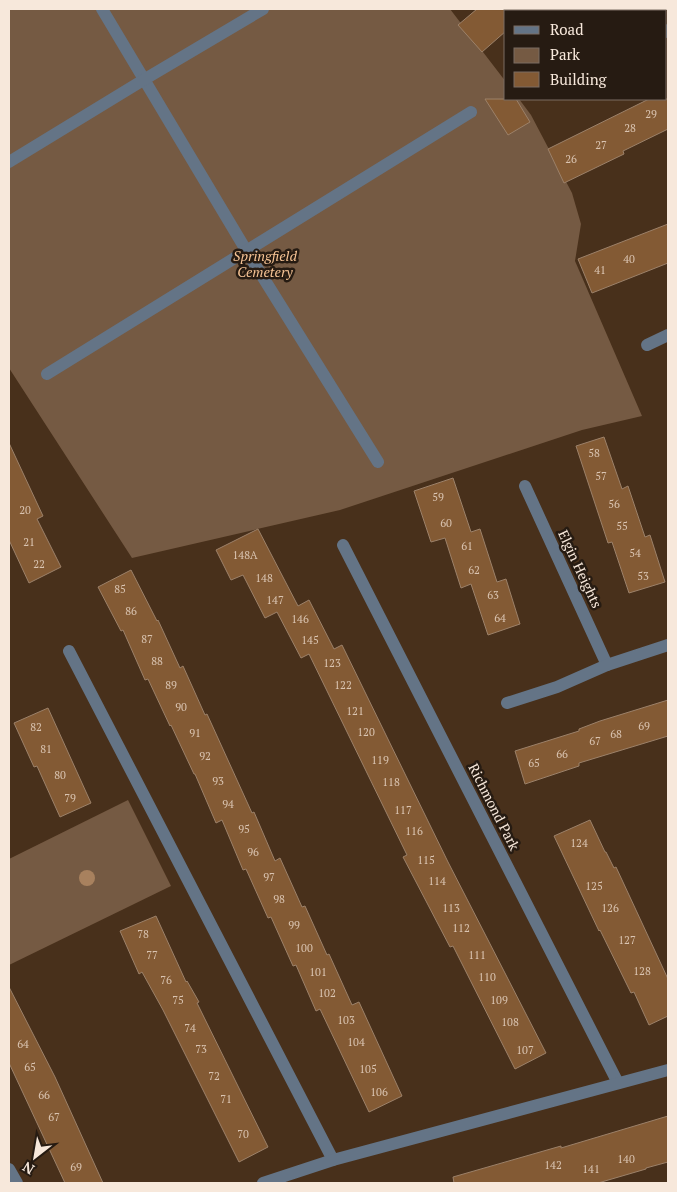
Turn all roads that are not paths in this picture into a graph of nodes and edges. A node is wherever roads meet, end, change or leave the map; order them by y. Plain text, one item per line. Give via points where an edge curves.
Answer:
1 (102, 9) edge
2 (263, 9) edge
3 (144, 79) junction
4 (471, 112) dead end
5 (9, 162) edge
6 (246, 250) junction
7 (668, 335) edge
8 (647, 345) dead end
9 (47, 374) dead end
10 (378, 462) dead end
11 (525, 486) dead end
12 (343, 545) dead end
13 (668, 645) edge
14 (69, 651) dead end
15 (608, 665) junction
16 (507, 703) dead end
17 (668, 1070) edge
18 (618, 1084) junction
19 (333, 1160) junction
20 (9, 1169) edge
21 (17, 1183) edge
22 (262, 1183) edge

1 - 3 street
2 - 3 street
3 - 5 street
3 - 6 street
4 - 6 street
6 - 9 street
6 - 10 street
7 - 8 street
11 - 15 street, Elgin Heights
12 - 18 street, Richmond Park
13 - 15 street
14 - 19 street
15 - 16 street via 557,687
17 - 18 street
18 - 19 street
19 - 22 street
20 - 21 street

